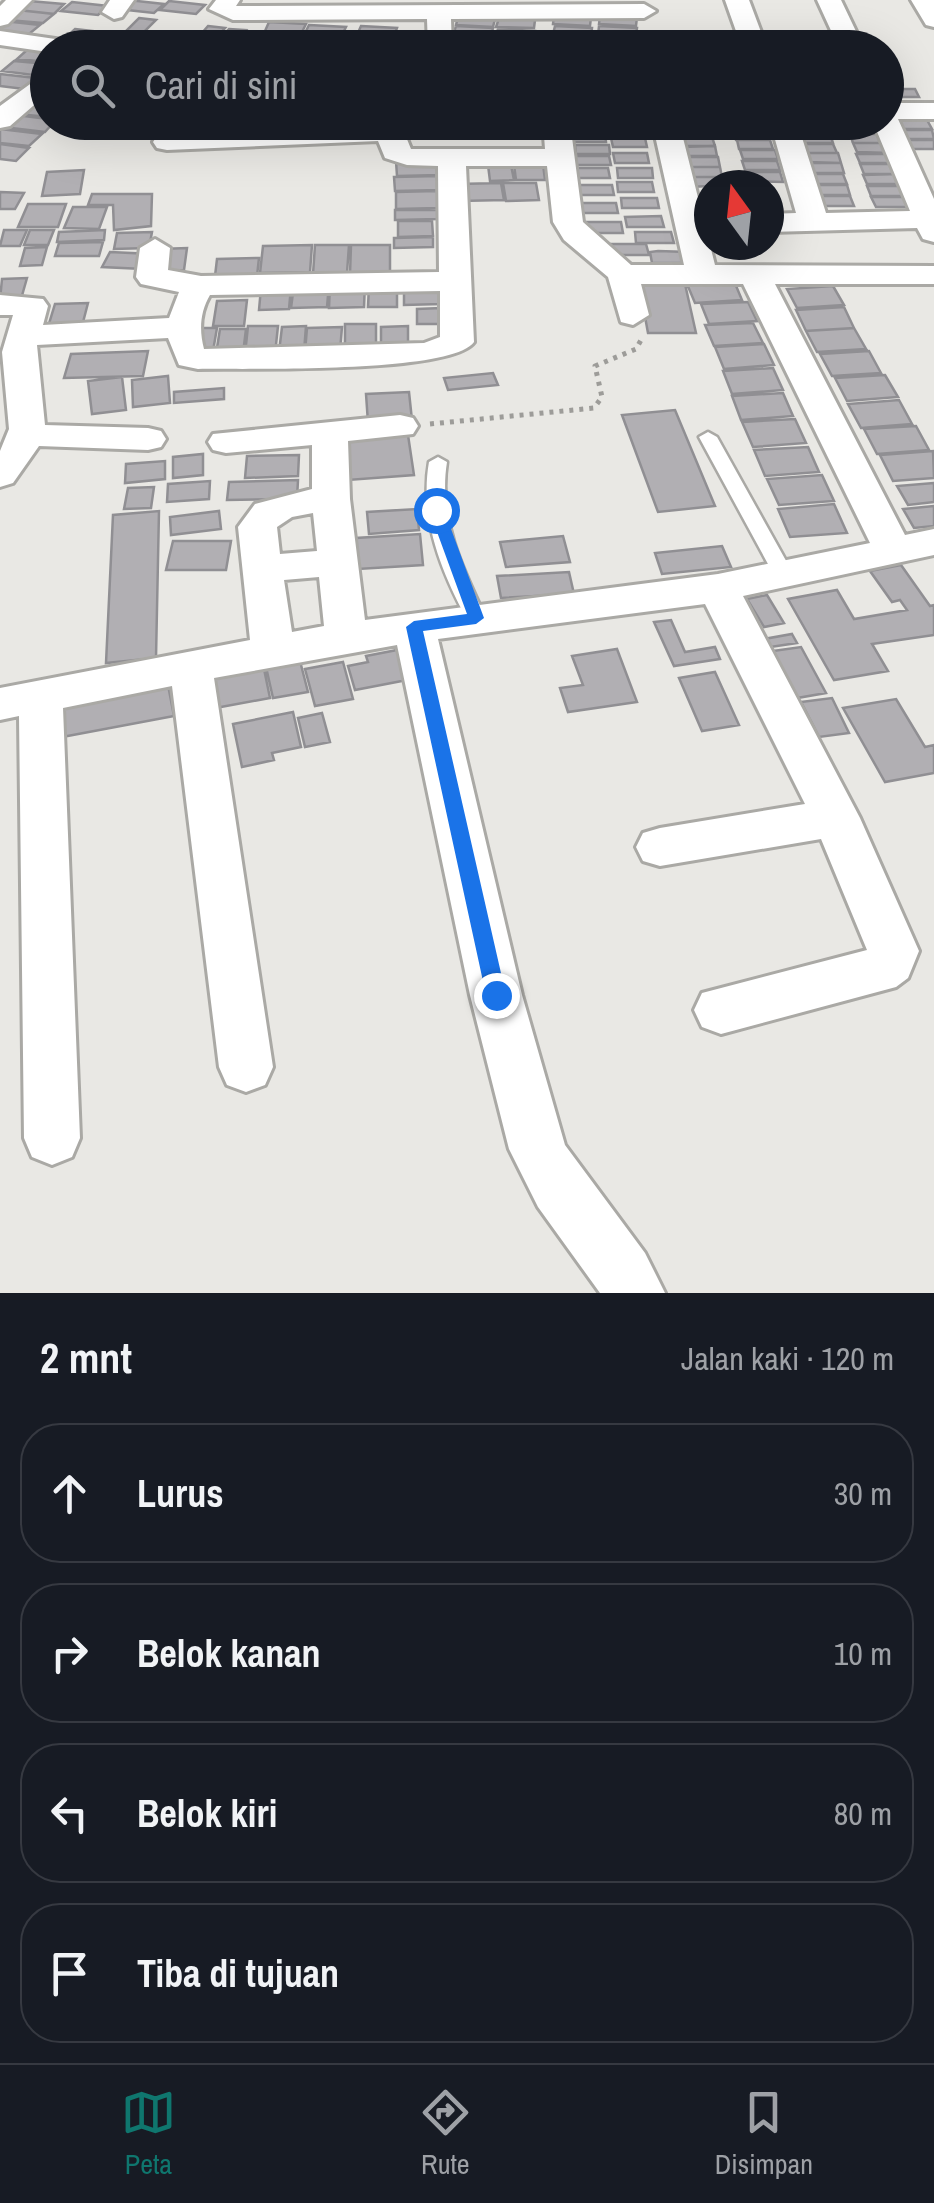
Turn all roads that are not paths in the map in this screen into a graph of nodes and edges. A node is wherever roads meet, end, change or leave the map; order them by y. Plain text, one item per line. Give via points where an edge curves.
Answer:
1 (20, 0) edge
2 (228, 0) edge
3 (737, 0) edge
4 (829, 0) edge
5 (922, 0) edge
6 (542, 6) edge
7 (439, 10) junction
8 (644, 13) edge
9 (0, 19) edge
10 (934, 20) edge
11 (440, 30) edge
12 (748, 30) edge
13 (843, 30) edge
14 (0, 38) edge
15 (30, 42) edge
16 (30, 94) edge
17 (904, 111) edge
18 (934, 111) edge
19 (0, 120) edge
20 (183, 140) edge
21 (392, 140) edge
22 (559, 140) edge
23 (671, 140) edge
24 (789, 140) edge
25 (895, 140) edge
26 (167, 142) dead end
27 (445, 146) junction
28 (562, 158) junction
29 (694, 207) edge
30 (928, 208) edge
31 (784, 222) edge
32 (814, 222) junction
33 (155, 248) dead end
34 (701, 260) edge
35 (623, 274) junction
36 (702, 274) junction
37 (934, 275) edge
38 (755, 276) junction
39 (452, 281) junction
40 (200, 286) junction
41 (0, 305) edge
42 (633, 315) road end
43 (184, 327) junction
44 (22, 336) junction
45 (400, 426) road end
46 (330, 432) junction
47 (29, 435) junction
48 (708, 437) dead end
49 (148, 439) dead end
50 (226, 442) dead end
51 (438, 462) dead end
52 (0, 475) edge
53 (331, 499) junction
54 (914, 547) edge
55 (340, 562) junction
56 (262, 569) junction
57 (784, 575) junction
58 (718, 588) junction
59 (476, 618) junction
60 (414, 627) junction
61 (346, 637) junction
62 (274, 651) junction
63 (191, 668) junction
64 (21, 700) edge
65 (836, 818) junction
66 (660, 847) dead end
67 (721, 1010) dead end
68 (246, 1068) dead end
69 (52, 1138) dead end
70 (634, 1293) edge

1 - 9 street
2 - 7 street via 224,12 260,20 353,20
3 - 12 street
4 - 13 street
5 - 10 street
6 - 7 street
6 - 8 street
7 - 11 street
14 - 15 street
16 - 19 street
17 - 18 street
20 - 26 street
21 - 27 street via 399,154
22 - 28 street
23 - 29 street
24 - 32 street
25 - 30 street
27 - 28 street
27 - 39 street
28 - 35 street via 568,222
30 - 32 street
31 - 32 street
33 - 40 street via 152,277
34 - 36 street
35 - 36 street
35 - 42 street
36 - 38 street
37 - 38 street
38 - 54 street
39 - 40 street
39 - 43 street via 458,342 440,351 198,359 187,352
40 - 43 street
41 - 44 street via 32,306
43 - 44 street
44 - 47 street via 20,401
45 - 46 street
46 - 50 street
46 - 53 street
47 - 49 street
47 - 52 street
48 - 57 lane
51 - 59 lane via 436,510
53 - 55 street
53 - 56 street via 260,518
54 - 57 street
55 - 56 street
55 - 61 street
56 - 62 street
57 - 58 street
58 - 59 street
58 - 65 street
59 - 60 street
60 - 61 street
60 - 70 street via 496,995 538,1149 547,1174
61 - 62 street
62 - 63 street
63 - 64 street
63 - 68 street
64 - 69 street
65 - 66 street
65 - 67 street via 892,943 890,962 878,971

